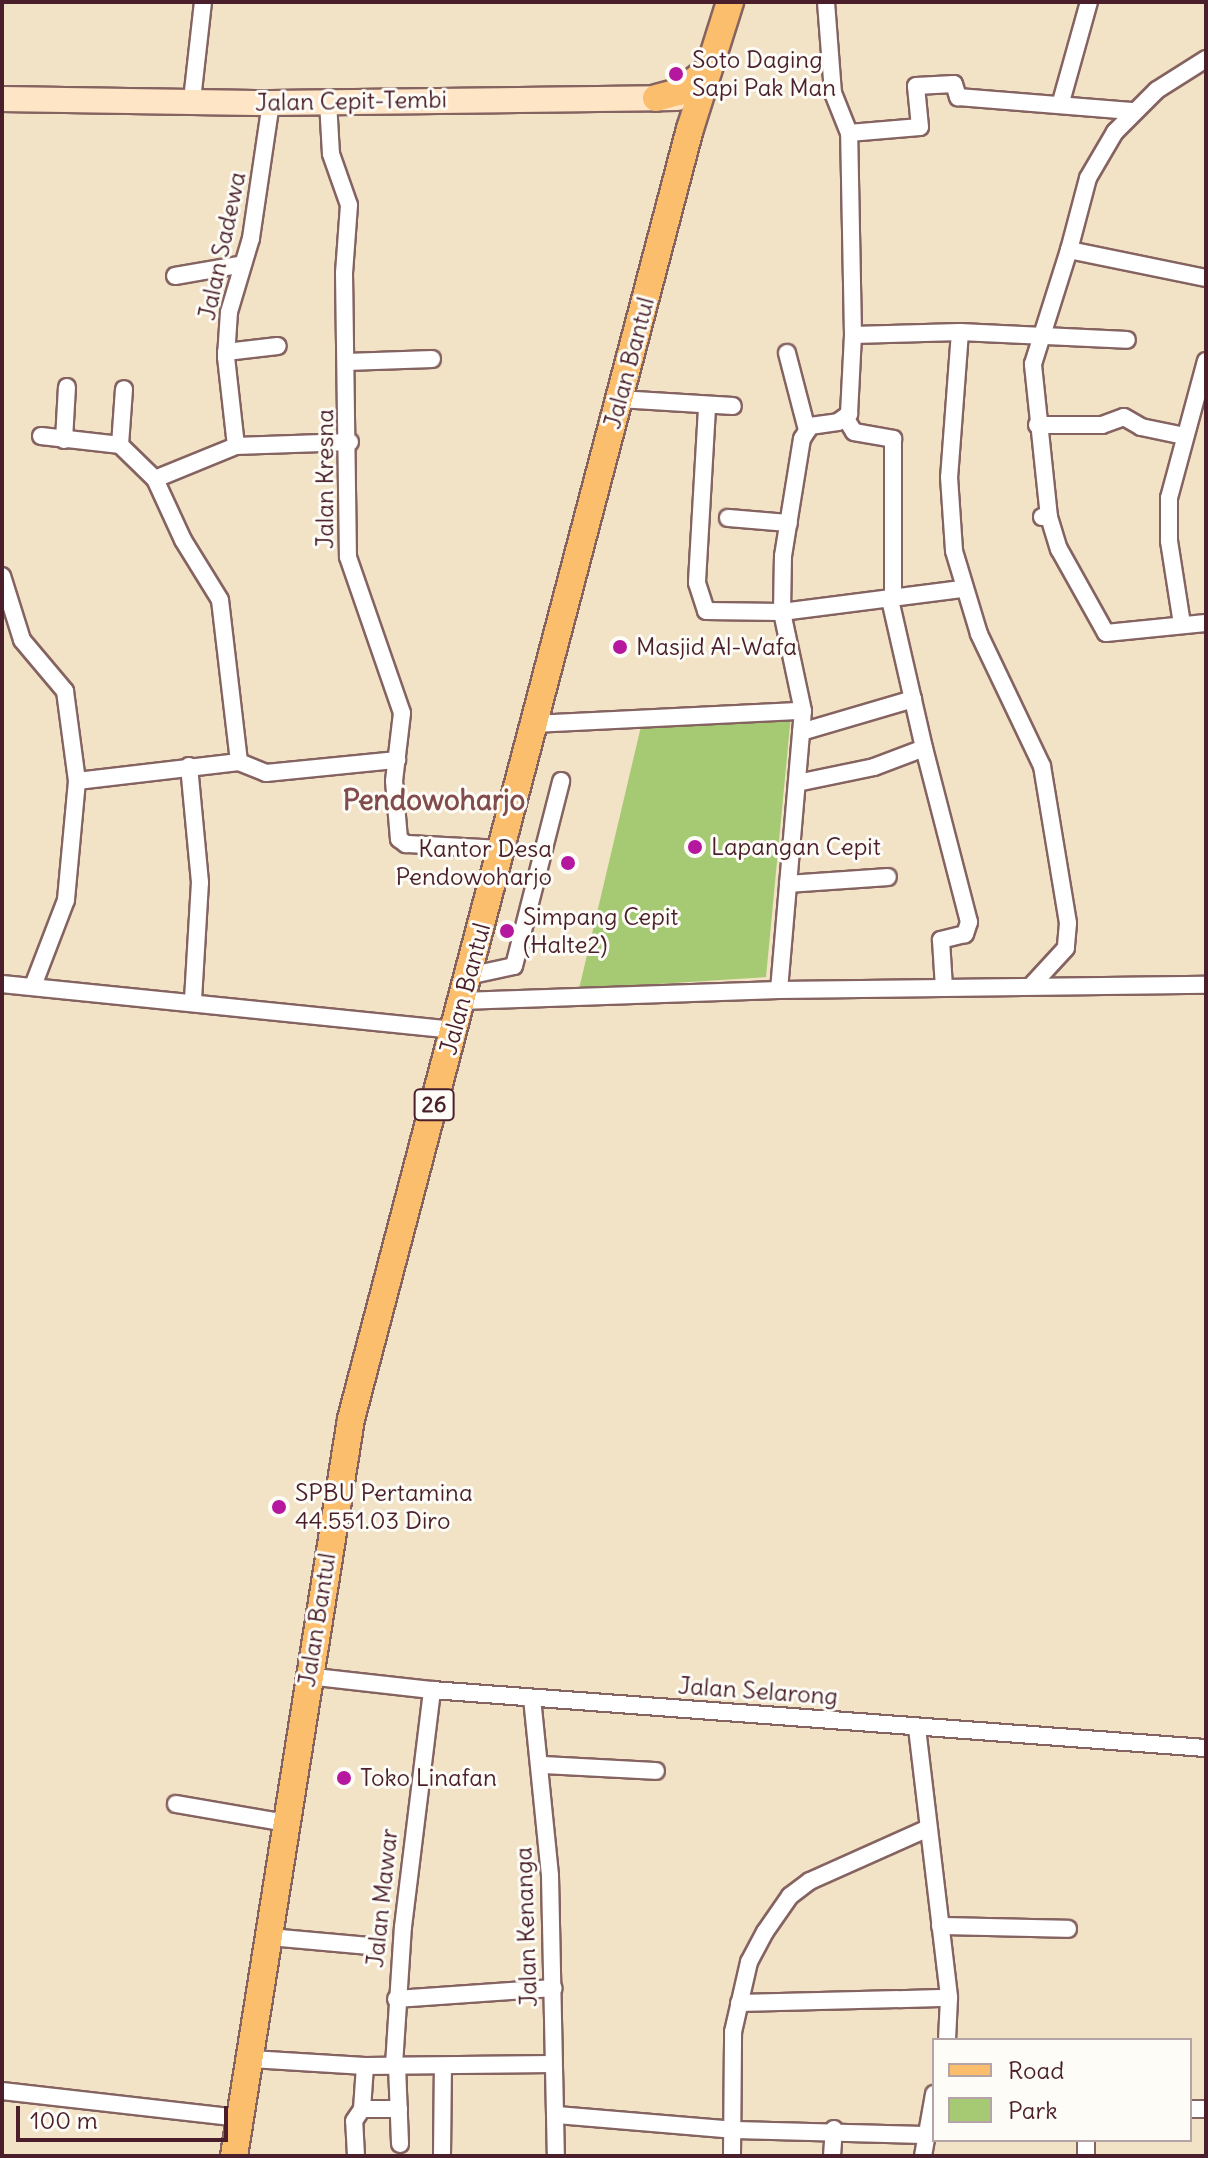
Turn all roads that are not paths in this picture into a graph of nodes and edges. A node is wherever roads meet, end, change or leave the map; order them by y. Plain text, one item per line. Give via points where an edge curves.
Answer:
1 (203, 2) edge
2 (719, 2) edge
3 (730, 2) edge
4 (826, 2) edge
5 (1089, 2) edge
6 (1206, 59) edge
7 (708, 70) junction
8 (656, 98) junction
9 (2, 99) edge
10 (699, 99) junction
11 (192, 100) junction
12 (328, 102) junction
13 (1061, 102) junction
14 (271, 103) junction
15 (1131, 111) junction
16 (849, 133) junction
17 (688, 137) junction
18 (1069, 250) junction
19 (239, 265) junction
20 (175, 276) dead end
21 (1206, 278) edge
22 (960, 332) junction
23 (853, 335) junction
24 (1041, 335) junction
25 (1127, 340) dead end
26 (278, 346) dead end
27 (226, 352) junction
28 (787, 353) dead end
29 (432, 359) dead end
30 (1206, 361) edge
31 (347, 362) junction
32 (67, 387) dead end
33 (124, 389) dead end
34 (619, 399) junction
35 (733, 406) dead end
36 (707, 408) junction
37 (846, 419) junction
38 (1037, 425) junction
39 (807, 430) junction
40 (41, 436) dead end
41 (1185, 436) junction
42 (64, 440) junction
43 (350, 442) junction
44 (120, 445) junction
45 (236, 446) junction
46 (155, 479) junction
47 (728, 518) dead end
48 (789, 523) junction
49 (2, 576) edge
50 (962, 589) junction
51 (892, 599) junction
52 (782, 612) junction
53 (1206, 623) edge
54 (1182, 624) junction
55 (913, 699) junction
56 (803, 711) junction
57 (533, 724) junction
58 (801, 732) junction
59 (924, 748) junction
60 (397, 760) junction
61 (239, 762) junction
62 (189, 766) junction
63 (77, 781) junction
64 (561, 781) dead end
65 (797, 783) junction
66 (503, 849) junction
67 (888, 877) dead end
68 (788, 884) junction
69 (2, 984) edge
70 (1206, 985) edge
71 (33, 986) junction
72 (1031, 986) junction
73 (944, 988) junction
74 (465, 989) junction
75 (779, 990) junction
76 (193, 1001) junction
77 (454, 1030) junction
78 (307, 1676) junction
79 (432, 1690) junction
80 (532, 1698) junction
81 (917, 1728) junction
82 (1206, 1748) edge
83 (542, 1765) junction
84 (656, 1771) dead end
85 (176, 1804) dead end
86 (286, 1823) junction
87 (926, 1829) junction
88 (940, 1926) junction
89 (1068, 1929) dead end
90 (269, 1937) junction
91 (370, 1946) dead end
92 (554, 1988) junction
93 (949, 1998) junction
94 (396, 1999) junction
95 (739, 2003) junction
96 (947, 2038) edge
97 (251, 2059) junction
98 (553, 2064) junction
99 (396, 2065) junction
100 (365, 2066) junction
101 (443, 2066) junction
102 (2, 2091) edge
103 (932, 2102) edge
104 (362, 2109) junction
105 (399, 2109) junction
106 (557, 2115) junction
107 (240, 2118) junction
108 (834, 2129) junction
109 (735, 2130) junction
110 (924, 2135) junction
111 (400, 2144) dead end
112 (234, 2156) edge
113 (356, 2156) edge
114 (442, 2156) edge
115 (556, 2156) edge
116 (732, 2156) edge
117 (832, 2156) edge
118 (923, 2156) edge

1 - 11 street
2 - 7 main road, Jalan Bantul / 26 via 707,48
3 - 7 main road, Jalan Bantul / 26
4 - 16 street via 833,93
5 - 13 street
6 - 15 street
7 - 8 main road via 679,92
7 - 10 main road, Jalan Bantul / 26
8 - 10 main road, Jalan Cepit-Tembi
8 - 12 main road, Jalan Cepit-Tembi
8 - 17 main road via 680,110
9 - 11 main road, Jalan Cepit-Tembi
10 - 17 main road, Jalan Bantul / 26
11 - 14 main road, Jalan Cepit-Tembi
12 - 14 main road, Jalan Cepit-Tembi
12 - 31 street, Jalan Kresna via 331,154 349,205 344,273
13 - 15 street
13 - 16 street via 965,97 954,84 916,86 920,127
14 - 19 street, Jalan Sadewa via 251,238
15 - 18 street via 1097,158
16 - 23 street
17 - 34 main road, Jalan Bantul / 26
18 - 21 street
18 - 24 street
19 - 20 street
19 - 27 street, Jalan Sadewa
22 - 23 street
22 - 24 street
22 - 50 street via 949,504
23 - 37 street
24 - 25 street
24 - 38 street via 1033,364
26 - 27 street
27 - 45 street, Jalan Sadewa
28 - 39 street
29 - 31 street
30 - 41 street
31 - 43 street, Jalan Kresna
32 - 42 street
33 - 44 street
34 - 36 street
34 - 57 main road, Jalan Bantul / 26
35 - 36 street
36 - 52 street via 697,583 701,608 723,614
37 - 39 street
37 - 51 street via 854,432 893,439
38 - 41 street via 1102,425 1124,417 1141,427
38 - 54 street via 1045,517 1106,633
39 - 48 street
40 - 42 street
41 - 54 street via 1168,521
42 - 44 street
43 - 45 street
43 - 60 street, Jalan Kresna via 348,557 402,713
44 - 46 street
45 - 46 street
46 - 61 street via 183,540 220,600
47 - 48 street
48 - 52 street
49 - 63 street via 15,628 65,691
50 - 51 street
50 - 72 street via 1042,766 1049,796 1069,943
51 - 52 street
51 - 55 street
52 - 56 street
53 - 54 street
55 - 58 street
55 - 59 street
56 - 57 street
56 - 58 street
57 - 66 main road, Jalan Bantul / 26
58 - 65 street
59 - 65 street via 839,777
59 - 73 street via 969,922 965,934 941,940
60 - 61 street via 282,773 256,772
60 - 66 street, Jalan Kresna via 394,794 401,842
61 - 62 street
62 - 63 street
62 - 76 street via 200,882
63 - 71 street via 66,900
64 - 74 street via 514,966
65 - 68 street
66 - 74 main road, Jalan Bantul / 26
67 - 68 street
68 - 75 street
69 - 71 street
70 - 72 street
71 - 76 street
72 - 73 street
73 - 75 street
74 - 75 street
74 - 77 main road, Jalan Bantul / 26
76 - 77 street
77 - 78 main road, Jalan Bantul / 26 via 351,1419
78 - 79 street, Jalan Selarong
78 - 86 main road, Jalan Bantul / 26
79 - 80 street, Jalan Selarong
79 - 94 street, Jalan Mawar
80 - 81 street, Jalan Selarong
80 - 83 street, Jalan Kenanga
81 - 82 street, Jalan Selarong
81 - 87 street
83 - 84 street
83 - 92 street, Jalan Kenanga
85 - 86 street
86 - 90 main road, Jalan Bantul / 26
87 - 88 street
87 - 95 street via 810,1881 790,1896 749,1962
88 - 89 street
88 - 93 street
90 - 91 street
90 - 97 main road, Jalan Bantul / 26
92 - 94 street
92 - 98 street, Jalan Kenanga
93 - 95 street
93 - 96 street
94 - 99 street, Jalan Mawar
95 - 109 street via 733,2032
97 - 100 street
97 - 107 main road, Jalan Bantul / 26
98 - 101 street
98 - 106 street, Jalan Kenanga
99 - 100 street
99 - 101 street
99 - 105 street, Jalan Mawar
100 - 104 street
101 - 114 street
102 - 107 street
103 - 110 street
104 - 105 street
104 - 113 street via 354,2121
105 - 111 street, Jalan Mawar
106 - 109 street
106 - 115 street, Jalan Kenanga
107 - 112 main road, Jalan Bantul / 26
108 - 109 street
108 - 110 street
108 - 117 street
109 - 116 street
110 - 118 street

